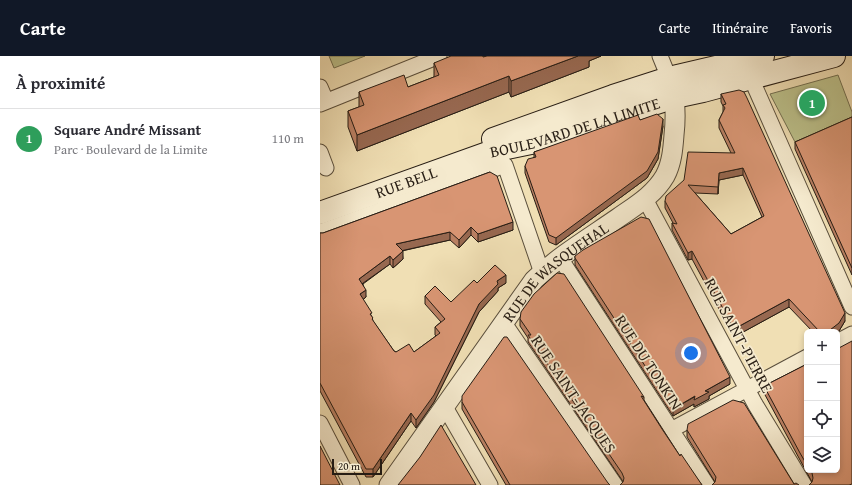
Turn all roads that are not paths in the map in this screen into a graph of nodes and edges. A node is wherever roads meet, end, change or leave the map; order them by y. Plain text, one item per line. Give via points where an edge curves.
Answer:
1 (439, 56) edge
2 (660, 56) edge
3 (763, 56) edge
4 (834, 56) edge
5 (751, 78) junction
6 (320, 87) edge
7 (672, 88) junction
8 (323, 102) edge
9 (320, 152) edge
10 (326, 168) dead end
11 (645, 200) junction
12 (320, 201) edge
13 (320, 213) edge
14 (320, 232) edge
15 (560, 258) junction
16 (542, 273) junction
17 (852, 307) edge
18 (504, 323) junction
19 (852, 334) edge
20 (840, 340) edge
21 (804, 359) edge
22 (747, 389) junction
23 (445, 407) junction
24 (320, 423) edge
25 (671, 430) junction
26 (352, 485) edge
27 (389, 485) edge
28 (490, 485) edge
29 (615, 485) edge
30 (707, 485) edge
31 (804, 485) edge

1 - 8 street
2 - 7 street, RUE DE WASQUEHAL
3 - 7 main road, BOULEVARD DE LA LIMITE
4 - 5 main road, BOULEVARD DE LA LIMITE
5 - 7 main road, BOULEVARD DE LA LIMITE
5 - 17 street
6 - 8 street
7 - 11 street, RUE DE WASQUEHAL via 675,124 671,158 665,175
7 - 12 main road, BOULEVARD DE LA LIMITE via 613,96
7 - 13 main road, BOULEVARD DE LA LIMITE via 531,143 493,152
9 - 10 street
11 - 15 street, RUE DE WASQUEHAL
11 - 22 street, RUE SAINT-PIERRE
14 - 16 street, RUE BELL via 505,166
15 - 16 street, RUE DE WASQUEHAL
15 - 25 street, RUE DU TONKIN
16 - 18 street, RUE DE WASQUEHAL
18 - 23 street, RUE DE WASQUEHAL
18 - 29 street, RUE SAINT-JACQUES
19 - 20 street
21 - 22 street
22 - 25 street
22 - 31 street, RUE SAINT-PIERRE
23 - 27 street, RUE DE WASQUEHAL
23 - 28 street
24 - 26 street
25 - 30 street, RUE DU TONKIN

